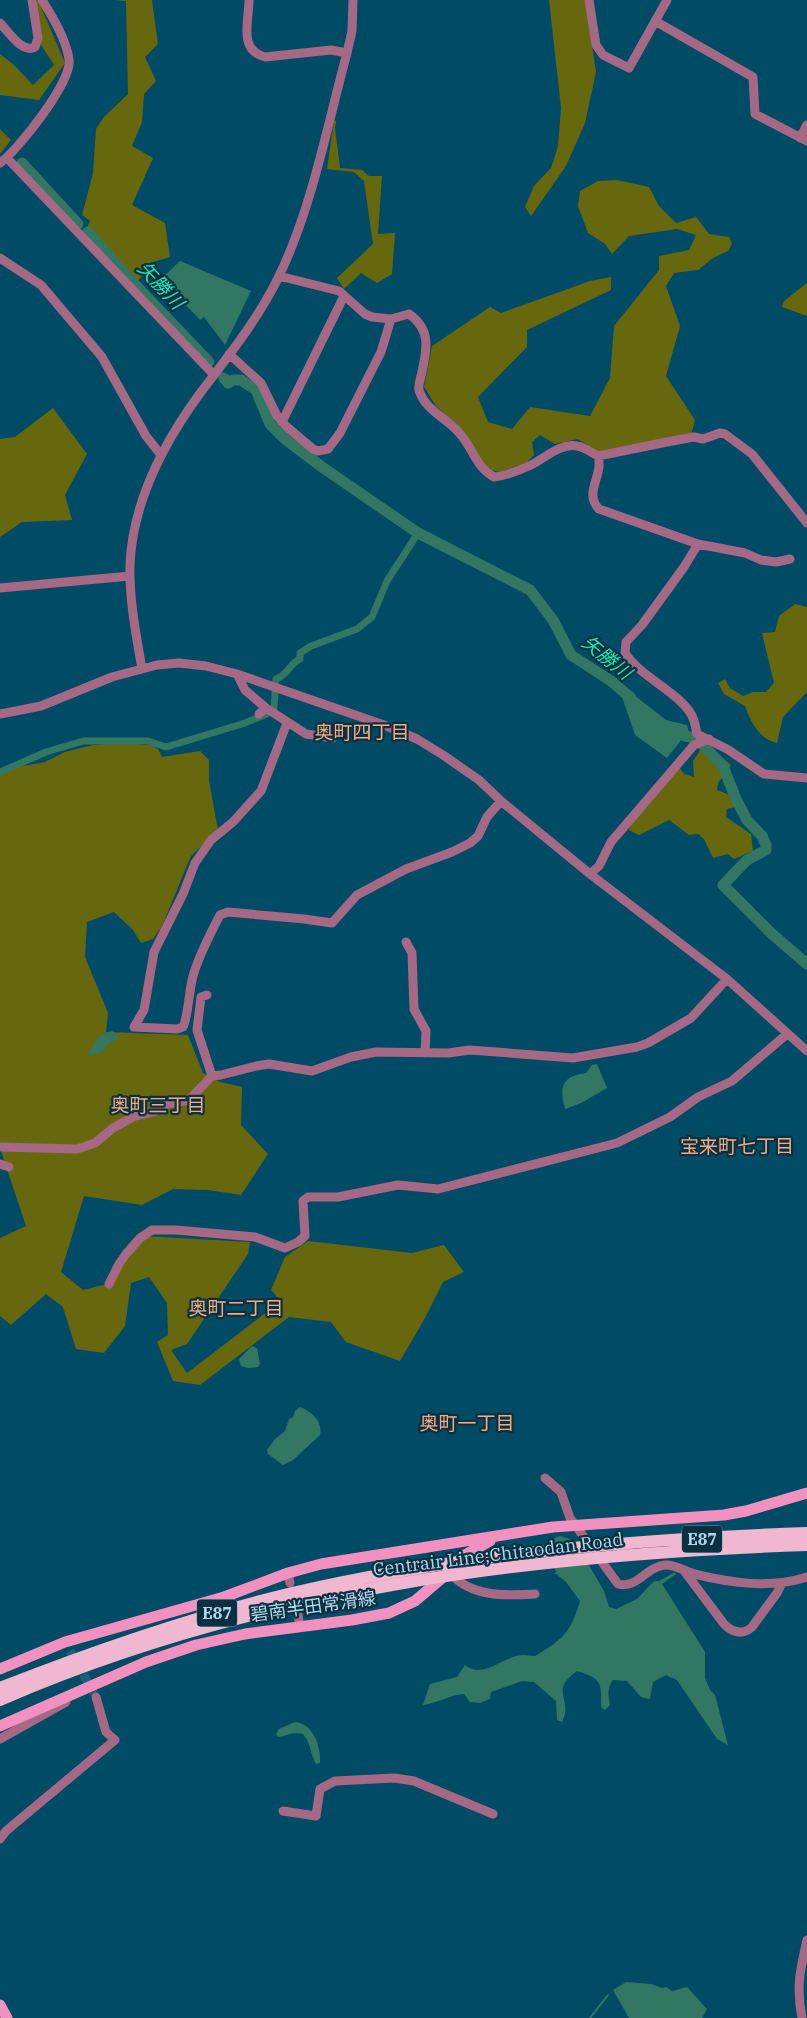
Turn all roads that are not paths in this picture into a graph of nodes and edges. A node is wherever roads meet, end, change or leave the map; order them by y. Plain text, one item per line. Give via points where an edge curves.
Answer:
1 (32, 0) edge
2 (42, 0) edge
3 (249, 0) edge
4 (353, 0) edge
5 (589, 0) edge
6 (667, 0) edge
7 (655, 21) junction
8 (0, 23) edge
9 (347, 53) junction
10 (807, 125) edge
11 (804, 140) edge
12 (4, 160) edge
13 (0, 258) edge
14 (279, 276) junction
15 (344, 296) junction
16 (391, 319) junction
17 (229, 354) junction
18 (214, 376) junction
19 (282, 422) junction
20 (161, 455) junction
21 (598, 456) junction
22 (807, 523) edge
23 (698, 544) junction
24 (790, 559) dead end
25 (130, 576) junction
26 (0, 588) edge
27 (142, 668) junction
28 (237, 674) junction
29 (0, 714) edge
30 (287, 723) junction
31 (333, 738) dead end
32 (709, 739) junction
33 (807, 778) edge
34 (501, 801) junction
35 (590, 874) junction
36 (406, 942) dead end
37 (727, 979) junction
38 (207, 995) dead end
39 (787, 1034) junction
40 (807, 1051) edge
41 (425, 1053) junction
42 (212, 1076) junction
43 (0, 1148) edge
44 (109, 1284) dead end
45 (545, 1478) dead end
46 (807, 1493) edge
47 (522, 1531) junction
48 (807, 1533) edge
49 (444, 1545) junction
50 (807, 1545) edge
51 (528, 1559) junction
52 (451, 1569) junction
53 (686, 1572) junction
54 (807, 1576) edge
55 (782, 1582) junction
56 (535, 1594) dead end
57 (0, 1669) edge
58 (0, 1688) edge
59 (83, 1691) junction
60 (96, 1697) tunnel mouth
61 (0, 1700) edge
62 (0, 1726) edge
63 (0, 1739) edge
64 (283, 1811) dead end
65 (493, 1814) dead end
66 (0, 1839) edge
67 (807, 1940) edge
68 (0, 2005) edge
69 (7, 2018) edge
70 (802, 2018) edge

1 - 8 street via 38,38 35,47 24,48
2 - 12 street via 59,31 69,65 41,118
3 - 9 street via 247,42 258,55 331,50
4 - 9 street
5 - 7 street via 596,45 604,55 629,68
6 - 7 street
7 - 11 street via 753,77 755,114
9 - 14 street via 305,211
10 - 11 street
12 - 18 street
13 - 20 street via 41,285 102,357 146,436
14 - 15 street via 339,291
14 - 17 street
15 - 16 street via 365,314
15 - 19 street
16 - 19 street via 381,352 334,444 328,449 313,449
16 - 21 street via 409,314 418,320 426,334 418,384 422,396 459,432 476,461 489,474 501,476 571,445 585,448
17 - 18 street
17 - 19 street via 261,383
18 - 20 street
20 - 25 street via 137,519
21 - 22 street via 726,434 752,454
21 - 23 street via 599,473 592,494 594,505
23 - 24 street via 745,553 761,560 776,562
23 - 32 street via 642,625 626,642 625,648 628,657 641,670 683,704 692,717 697,734
25 - 26 street
25 - 27 street
27 - 28 street via 179,663
27 - 29 street via 41,706
28 - 30 street via 262,711
28 - 34 street via 417,739 472,775
30 - 31 street via 306,734
30 - 34 street via 261,791 233,822 211,840 195,862 154,952 144,1010 134,1027 183,1027 193,974 220,915 228,912 332,924 357,895 406,868 470,843
32 - 33 street via 764,774
32 - 35 street via 694,745 611,842 599,866
34 - 35 street
35 - 37 street
36 - 41 street via 412,953 414,1009 426,1031
37 - 39 street
37 - 41 street via 691,1018 637,1047 573,1058 470,1050
38 - 42 street via 201,997 196,1030
39 - 40 street
39 - 44 street via 732,1081 617,1143 438,1189 398,1185 338,1196 308,1197 303,1201 305,1236 289,1247 255,1237 152,1230 126,1254
41 - 42 street via 376,1052 312,1071 269,1064
42 - 43 street via 189,1100 129,1118 87,1147
45 - 53 street via 561,1492 570,1518 618,1584 634,1584 645,1573 667,1564
46 - 47 main road, 碧南半田常滑線 via 724,1515
47 - 49 main road, 碧南半田常滑線
47 - 52 main road, 碧南半田常滑線 via 482,1544 463,1556
48 - 51 highway, Centrair Line;Chitaodan Road / E87 via 596,1546
49 - 52 main road via 451,1547 457,1560
49 - 57 main road, 碧南半田常滑線 via 346,1559 120,1625
50 - 51 highway, Centrair Line;Chitaodan Road / E87
51 - 52 highway, Centrair Line;Chitaodan Road / E87
51 - 52 highway, Centrair Line;Chitaodan Road / E87 via 481,1558
52 - 56 street via 463,1586 488,1594
52 - 58 highway, Centrair Line;Chitaodan Road / E87 via 312,1589 209,1615 116,1644
52 - 59 main road, 碧南半田常滑線 via 415,1601 389,1613 352,1620 299,1621 223,1638 146,1662
52 - 61 highway, Centrair Line;Chitaodan Road / E87 via 426,1578 320,1598 211,1626 101,1661
53 - 55 street via 738,1583 762,1585
53 - 55 street via 724,1624 740,1633 752,1627
54 - 55 street
59 - 62 main road, 碧南半田常滑線
59 - 63 street
60 - 66 street via 106,1732 115,1740
64 - 65 street via 316,1816 320,1789 335,1781 394,1778 414,1781
67 - 70 street via 799,1978
68 - 69 main road

